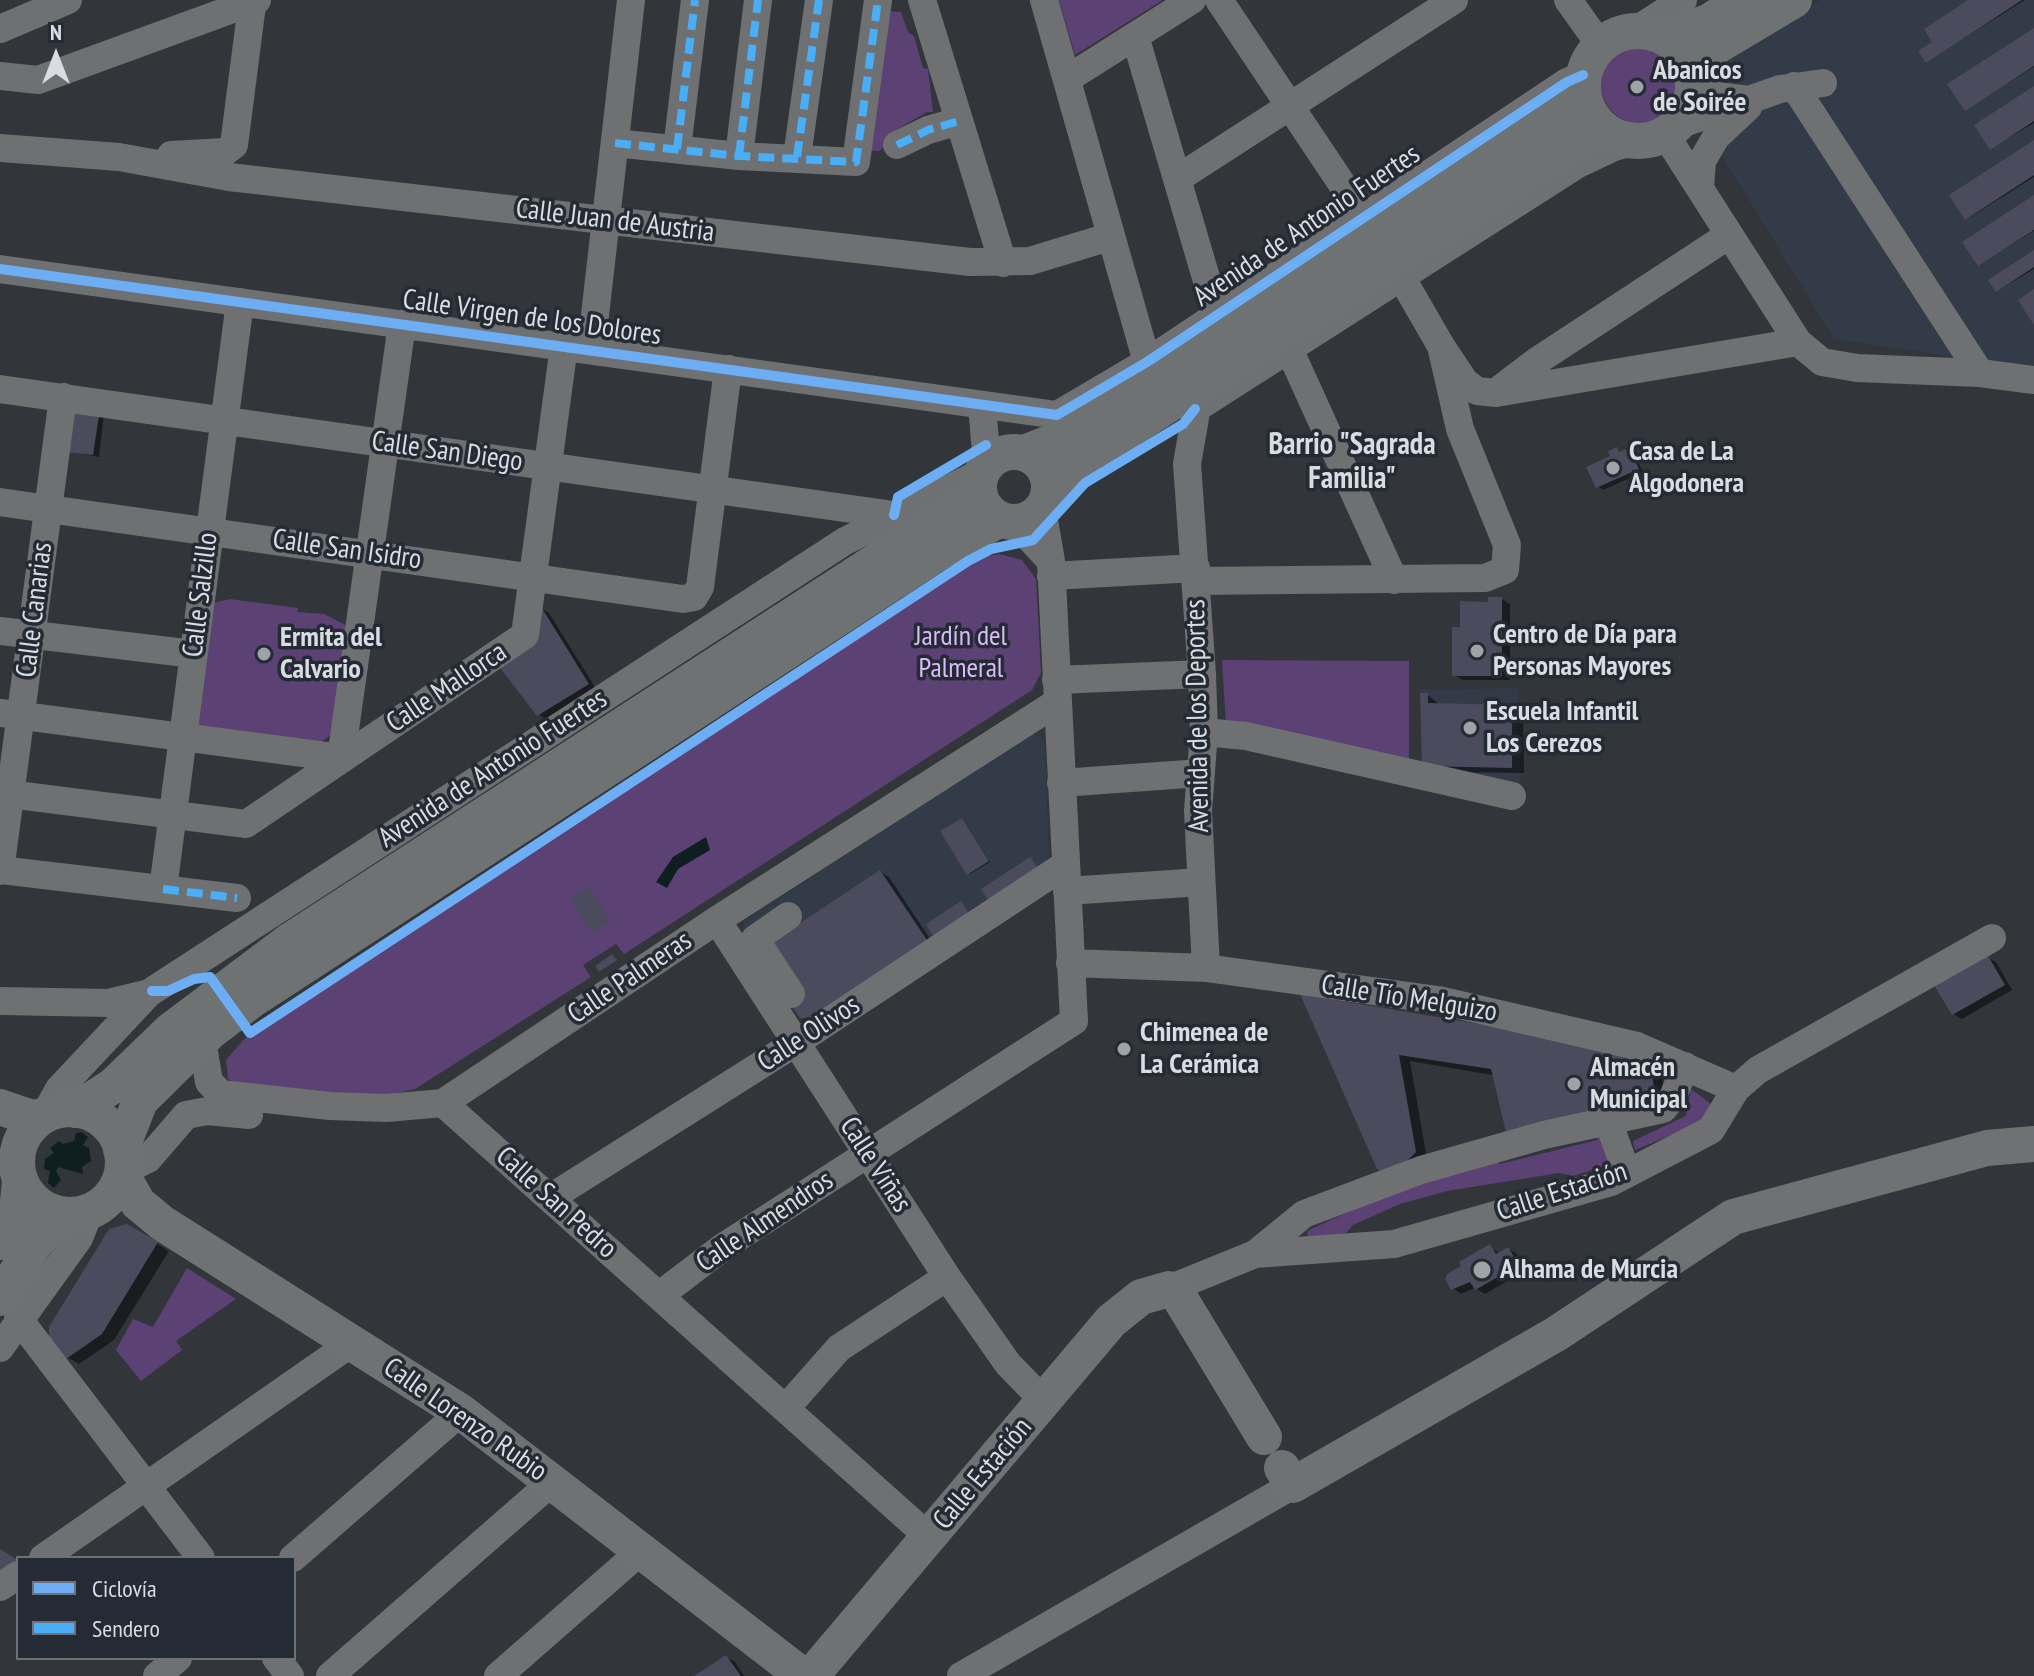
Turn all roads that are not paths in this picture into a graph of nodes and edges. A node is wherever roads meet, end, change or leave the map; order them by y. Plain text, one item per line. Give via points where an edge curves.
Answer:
1 (68, 0) edge
2 (631, 0) edge
3 (695, 0) edge
4 (758, 0) edge
5 (819, 0) edge
6 (878, 0) edge
7 (922, 0) edge
8 (1044, 0) edge
9 (1192, 0) edge
10 (1219, 0) edge
11 (1454, 0) edge
12 (1568, 0) edge
13 (1683, 0) edge
14 (1744, 0) edge
15 (1794, 0) edge
16 (254, 2) edge
17 (0, 29) edge
18 (1651, 34) junction
19 (1135, 36) junction
20 (1588, 71) junction
21 (0, 76) edge
22 (1692, 78) junction
23 (1067, 79) junction
24 (1823, 83) dead end
25 (1794, 86) junction
26 (1757, 97) junction
27 (1291, 105) junction
28 (959, 121) junction
29 (1647, 133) junction
30 (615, 143) junction
31 (897, 145) dead end
32 (0, 148) edge
33 (677, 149) junction
34 (739, 156) junction
35 (119, 157) junction
36 (797, 157) junction
37 (1177, 179) junction
38 (1700, 188) junction
39 (606, 219) junction
40 (1729, 235) junction
41 (1109, 237) junction
42 (1383, 247) junction
43 (1003, 263) junction
44 (0, 269) edge
45 (240, 302) junction
46 (1217, 315) junction
47 (402, 324) junction
48 (1798, 342) junction
49 (1441, 346) junction
50 (578, 348) junction
51 (1290, 351) junction
52 (1147, 362) junction
53 (728, 369) junction
54 (1980, 373) junction
55 (2034, 380) edge
56 (0, 389) edge
57 (1496, 393) junction
58 (1198, 396) junction
59 (63, 397) junction
60 (982, 406) junction
61 (1057, 415) joint
62 (1146, 419) junction
63 (223, 421) junction
64 (385, 444) junction
65 (1187, 464) junction
66 (997, 466) junction
67 (549, 467) junction
68 (714, 487) junction
69 (0, 502) edge
70 (48, 509) junction
71 (1027, 511) junction
72 (894, 515) junction
73 (209, 530) junction
74 (370, 553) junction
75 (1051, 569) junction
76 (1196, 574) junction
77 (533, 576) junction
78 (1394, 580) junction
79 (0, 631) edge
80 (32, 635) junction
81 (194, 654) junction
82 (1202, 674) junction
83 (1056, 691) junction
84 (10, 714) edge
85 (1204, 732) junction
86 (183, 738) junction
87 (341, 758) junction
88 (1201, 773) junction
89 (1061, 783) junction
90 (5, 793) edge
91 (1512, 796) dead end
92 (172, 813) junction
93 (0, 871) edge
94 (1066, 878) junction
95 (1201, 882) junction
96 (163, 889) junction
97 (237, 898) dead end
98 (788, 916) dead end
99 (717, 920) junction
100 (1992, 938) dead end
101 (1070, 963) junction
102 (1206, 968) junction
103 (149, 993) junction
104 (791, 994) dead end
105 (0, 1001) edge
106 (202, 1040) junction
107 (797, 1042) junction
108 (1685, 1066) junction
109 (1736, 1089) junction
110 (443, 1103) junction
111 (0, 1107) edge
112 (60, 1113) junction
113 (1608, 1121) junction
114 (2034, 1144) edge
115 (868, 1154) junction
116 (11, 1162) edge
117 (122, 1166) junction
118 (1627, 1173) junction
119 (550, 1198) junction
120 (82, 1213) junction
121 (162, 1223) junction
122 (0, 1242) edge
123 (1255, 1254) junction
124 (947, 1277) junction
125 (1169, 1289) junction
126 (660, 1295) junction
127 (9, 1308) edge
128 (353, 1342) junction
129 (0, 1348) edge
130 (1044, 1401) junction
131 (786, 1408) junction
132 (461, 1412) junction
133 (1264, 1437) dead end
134 (1288, 1476) joint
135 (552, 1482) junction
136 (147, 1487) junction
137 (930, 1538) junction
138 (642, 1550) junction
139 (46, 1556) edge
140 (199, 1556) edge
141 (295, 1556) edge
142 (176, 1660) edge
143 (278, 1660) edge
144 (157, 1676) edge
145 (290, 1676) edge
146 (330, 1676) edge
147 (498, 1676) edge
148 (803, 1676) edge
149 (811, 1676) edge
150 (961, 1676) edge

1 - 17 street
2 - 30 street, Calle Mallorca
3 - 33 street
4 - 34 street
5 - 36 street
6 - 36 street via 856,162
7 - 28 street
8 - 23 street
9 - 19 street
10 - 27 street
11 - 27 street
12 - 20 street
13 - 18 street
14 - 18 main road via 1708,22
15 - 22 main road via 1717,46
16 - 21 street via 38,80
16 - 35 street, Calle Juan de Austria via 234,145 225,152
18 - 20 main road via 1623,32
18 - 22 main road via 1682,52
19 - 23 street
19 - 37 street
20 - 29 main road via 1591,116
20 - 42 main road, Avenida de Antonio Fuertes via 1554,119
22 - 26 street via 1717,96
22 - 29 main road via 1688,110
23 - 41 street
24 - 25 street
25 - 26 street
25 - 54 street
26 - 29 street
26 - 38 street via 1716,137 1702,161
27 - 37 street
27 - 42 street
28 - 31 street
28 - 43 street
29 - 38 street
29 - 42 main road, Avenida de Antonio Fuertes via 1582,138
30 - 33 street
30 - 39 street, Calle Mallorca
32 - 35 street, Calle Juan de Austria
33 - 34 street
34 - 36 street
35 - 39 street, Calle Juan de Austria via 229,177
37 - 46 street
38 - 40 street
39 - 43 street, Calle Juan de Austria
39 - 50 street, Calle Mallorca
40 - 48 street
40 - 57 street
41 - 43 street, Calle Juan de Austria via 1030,261
41 - 52 street
42 - 46 street, Avenida de Antonio Fuertes
42 - 49 street
42 - 51 street, Avenida de Antonio Fuertes
42 - 58 main road, Avenida de Antonio Fuertes
42 - 66 main road, Avenida de Antonio Fuertes via 1060,439
44 - 45 street, Calle Virgen de los Dolores
45 - 47 street, Calle Virgen de los Dolores
45 - 63 street, Calle Salzillo
46 - 52 street, Avenida de Antonio Fuertes
47 - 50 street, Calle Virgen de los Dolores
47 - 64 street
48 - 54 street via 1822,362 1857,368
48 - 57 street
49 - 57 street via 1465,382 1477,391
49 - 78 street via 1460,429 1507,545 1505,570 1485,578
50 - 53 street, Calle Virgen de los Dolores
50 - 67 street, Calle Mallorca
51 - 58 street, Avenida de Antonio Fuertes
51 - 78 street
52 - 61 street, Avenida de Antonio Fuertes
53 - 60 street, Calle Virgen de los Dolores
53 - 68 street
54 - 55 street
56 - 59 street, Calle San Diego
58 - 62 main road, Avenida de Antonio Fuertes
58 - 65 street, Avenida de los Deportes
59 - 63 street, Calle San Diego
59 - 70 street, Calle Canarias
60 - 61 street, Calle Virgen de los Dolores
60 - 66 street
62 - 65 street via 1172,437
62 - 71 main road, Avenida de Antonio Fuertes via 1073,466
63 - 64 street, Calle San Diego
63 - 73 street, Calle Salzillo
64 - 67 street, Calle San Diego
64 - 74 street
65 - 76 street, Avenida de los Deportes
66 - 71 main road via 985,508
66 - 71 main road via 1033,457 1047,473
66 - 72 street, Avenida de Antonio Fuertes
66 - 112 main road, Avenida de Antonio Fuertes via 933,524 291,940 170,1031 114,1085
67 - 68 street, Calle San Diego
67 - 77 street, Calle Mallorca
68 - 72 street, Calle San Diego
68 - 77 street, Calle San Isidro via 700,587 694,597
69 - 70 street, Calle San Isidro
70 - 73 street, Calle San Isidro
70 - 80 street, Calle Canarias
71 - 75 street
71 - 106 main road, Avenida de Antonio Fuertes via 951,545 252,1000
72 - 103 street, Avenida de Antonio Fuertes via 752,600
73 - 74 street, Calle San Isidro
73 - 81 street, Calle Salzillo
74 - 77 street, Calle San Isidro
74 - 87 street
75 - 76 street
75 - 83 street
76 - 78 street
76 - 82 street, Avenida de los Deportes
77 - 87 street, Calle Mallorca via 525,635
79 - 80 street
80 - 81 street
80 - 84 street, Calle Canarias
81 - 86 street, Calle Salzillo
82 - 83 street
82 - 85 street, Avenida de los Deportes
83 - 89 street
83 - 99 street, Calle Palmeras
84 - 86 street
84 - 90 street, Calle Canarias
85 - 88 street, Avenida de los Deportes
85 - 91 street via 1246,736
86 - 87 street
86 - 92 street, Calle Salzillo
87 - 92 street, Calle Mallorca via 246,824
88 - 89 street
88 - 95 street, Avenida de los Deportes
89 - 94 street
90 - 92 street
90 - 93 street, Calle Canarias
92 - 96 street, Calle Salzillo
93 - 96 street
94 - 95 street
94 - 101 street
94 - 107 street, Calle Olivos
95 - 102 street, Avenida de los Deportes
96 - 97 street
98 - 104 street via 755,939
99 - 107 street, Calle Viñas
99 - 110 street, Calle Palmeras
100 - 109 street, Calle Estación via 1758,1070
101 - 102 street, Calle Tío Melguizo
101 - 115 street, Calle Almendros via 1074,1021
102 - 108 street, Calle Tío Melguizo via 1438,1000 1637,1046
103 - 105 street via 108,1003
103 - 112 street, Avenida de Antonio Fuertes via 59,1089
106 - 110 street, Calle Palmeras via 209,1082 221,1094 344,1107
106 - 117 main road, Avenida de Antonio Fuertes via 140,1101
107 - 115 street, Calle Viñas
107 - 119 street, Calle Olivos
108 - 109 street, Calle Tío Melguizo
108 - 113 street, Calle Estación via 1663,1109
109 - 118 street, Calle Estación via 1711,1130
110 - 117 street via 430,1116 385,1124 207,1111 186,1115 148,1159
110 - 119 street, Calle San Pedro
111 - 112 main road via 32,1118
112 - 116 main road via 26,1132
112 - 117 main road via 100,1118 112,1129
113 - 118 street
113 - 123 street, Calle Estación via 1421,1170 1304,1214
114 - 134 main road via 1987,1148 1733,1217 1542,1342
115 - 124 street, Calle Viñas
115 - 126 street, Calle Almendros via 723,1247
116 - 120 main road via 41,1207
116 - 122 main road via 17,1212
117 - 120 main road via 104,1202
117 - 121 main road, Calle Lorenzo Rubio via 138,1203
118 - 123 street, Calle Estación via 1394,1244
119 - 126 street, Calle San Pedro
120 - 121 main road via 134,1213
120 - 127 main road via 55,1223 36,1242
121 - 128 main road, Calle Lorenzo Rubio
123 - 125 street, Calle Estación
124 - 130 street, Calle Viñas via 1008,1364
124 - 131 street via 839,1348
125 - 130 main road, Calle Estación via 1141,1297 1111,1321
125 - 133 main road via 1188,1309
126 - 131 street, Calle San Pedro
127 - 129 street
127 - 136 street
128 - 132 main road, Calle Lorenzo Rubio
128 - 136 street
130 - 137 main road, Calle Estación
131 - 137 street, Calle San Pedro
132 - 135 main road, Calle Lorenzo Rubio
132 - 141 street
134 - 150 street
135 - 138 main road, Calle Lorenzo Rubio
135 - 146 street
136 - 139 street
136 - 140 street
137 - 149 main road, Calle Estación
138 - 147 street
138 - 148 main road, Calle Lorenzo Rubio
142 - 144 street
143 - 145 street

